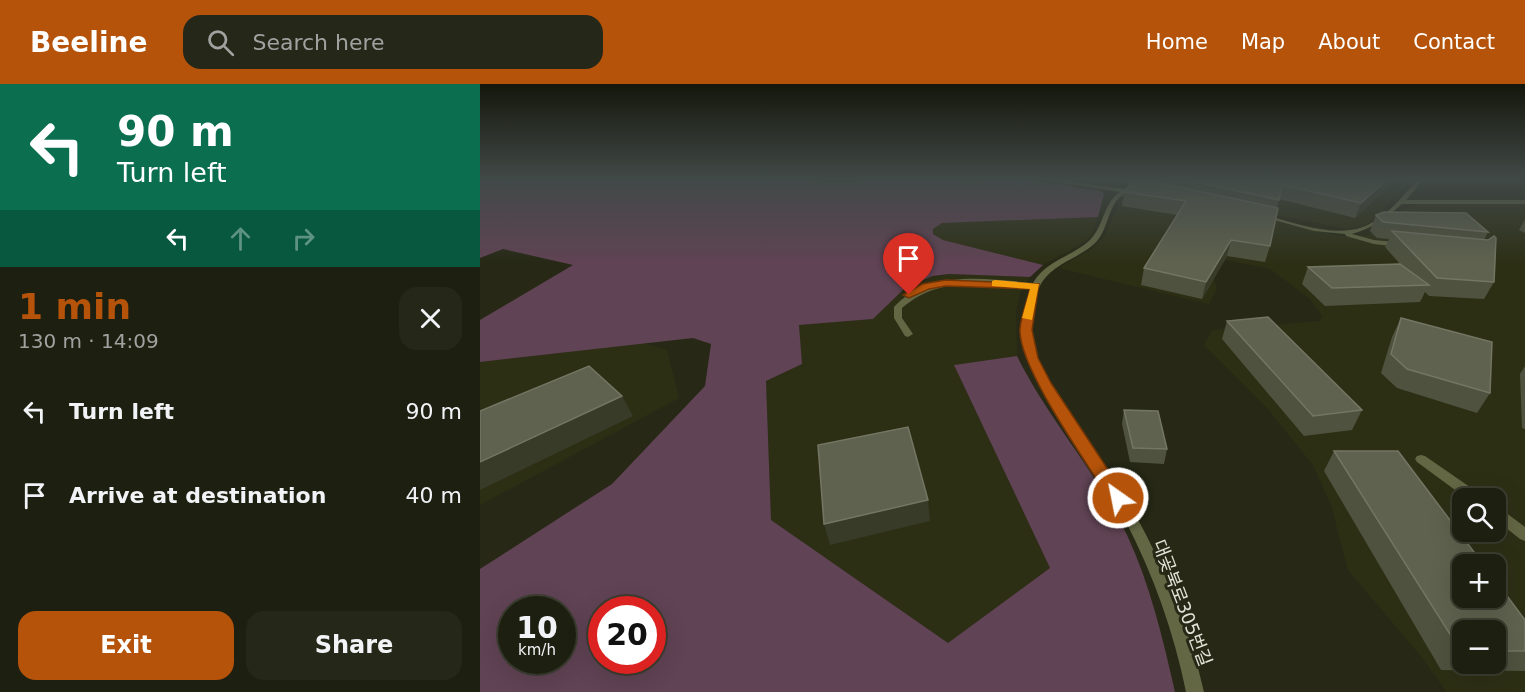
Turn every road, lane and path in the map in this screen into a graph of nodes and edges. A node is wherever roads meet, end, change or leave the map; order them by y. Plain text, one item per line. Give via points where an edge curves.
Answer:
1 (1110, 206) edge
2 (1397, 206) edge
3 (1254, 214) edge
4 (1342, 233) junction
5 (1407, 245) edge
6 (1036, 286) junction
7 (908, 334) dead end
8 (1421, 459) dead end
9 (1461, 488) edge
10 (1506, 521) edge
11 (1525, 535) edge
12 (1195, 692) edge

1 - 6 lane, 대곶북로305번길 via 1093,241 1054,265
2 - 4 lane via 1365,231
3 - 4 lane
4 - 5 lane via 1374,242
6 - 7 lane via 977,282 926,286 898,307 898,318
6 - 12 lane, 대곶북로305번길 via 1026,330 1031,358 1130,516 1162,588
8 - 9 lane
10 - 11 lane

